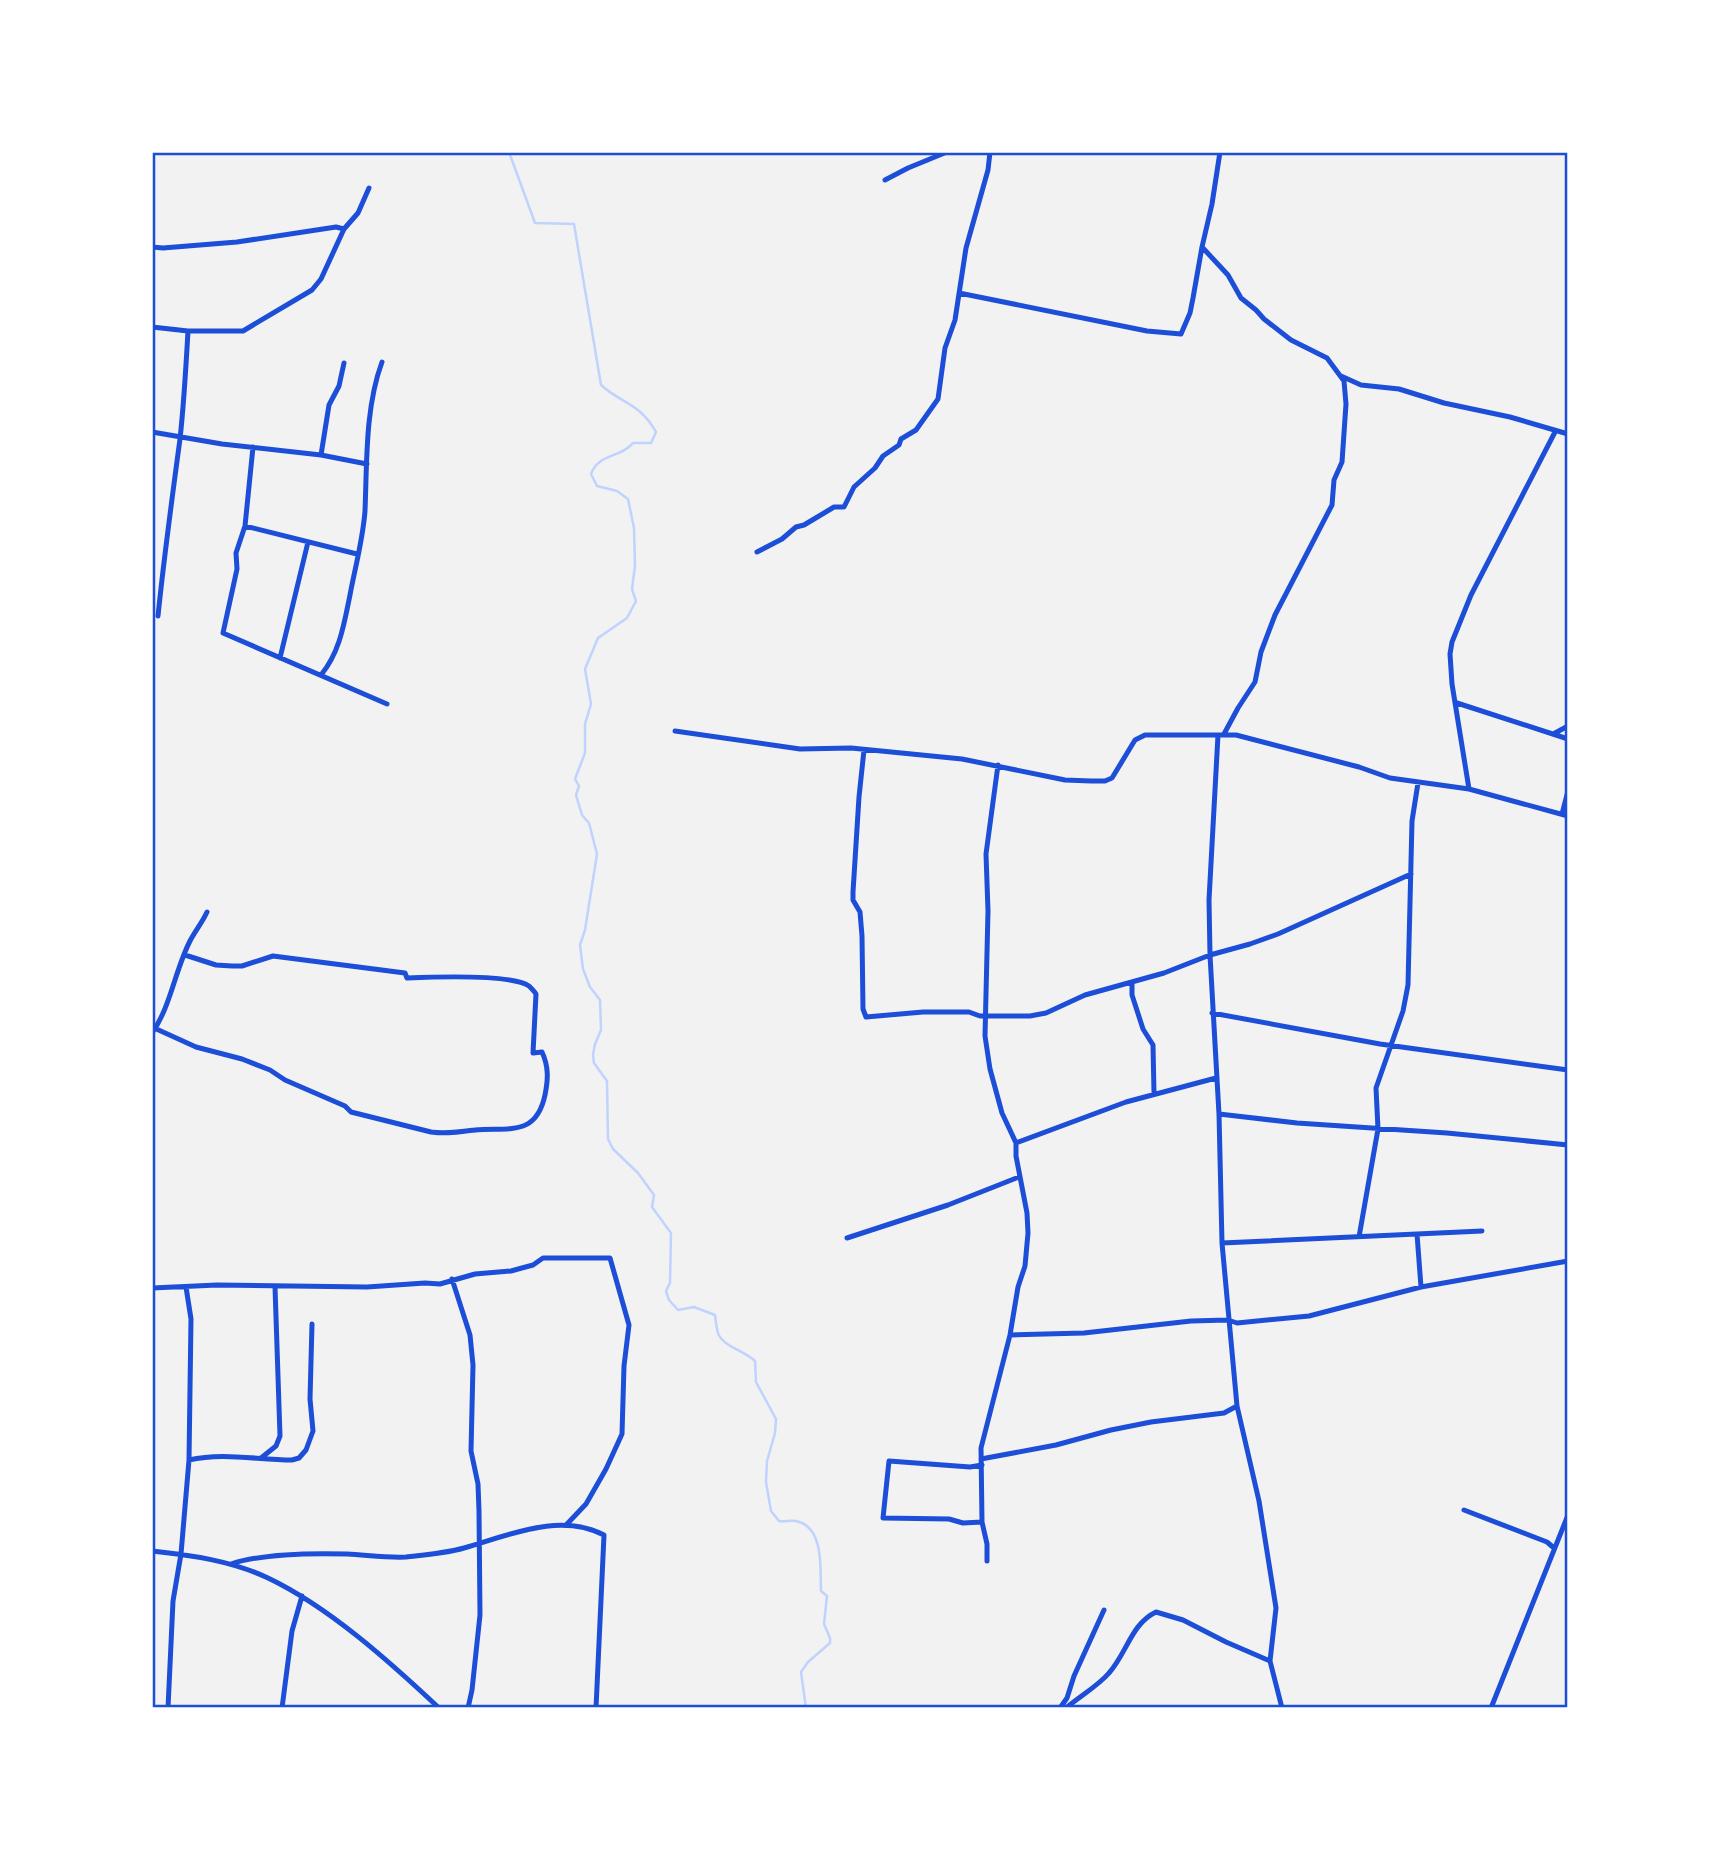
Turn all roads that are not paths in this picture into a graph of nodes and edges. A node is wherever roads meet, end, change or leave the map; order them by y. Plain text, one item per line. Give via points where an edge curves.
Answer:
1 (947, 152) edge
2 (990, 152) edge
3 (1220, 152) edge
4 (884, 180) dead end
5 (369, 188) dead end
6 (344, 229) junction
7 (152, 247) edge
8 (1202, 247) junction
9 (959, 293) junction
10 (152, 327) edge
11 (188, 331) junction
12 (382, 362) dead end
13 (344, 363) dead end
14 (1341, 376) junction
15 (152, 432) edge
16 (1555, 432) junction
17 (1568, 434) edge
18 (180, 437) junction
19 (253, 447) junction
20 (321, 455) junction
21 (368, 464) junction
22 (245, 526) junction
23 (308, 542) junction
24 (757, 552) dead end
25 (358, 554) junction
26 (158, 615) dead end
27 (280, 658) junction
28 (321, 675) junction
29 (1457, 703) junction
30 (387, 704) dead end
31 (1568, 726) edge
32 (675, 731) dead end
33 (1555, 733) junction
34 (1221, 735) junction
35 (1568, 739) edge
36 (864, 750) junction
37 (998, 765) junction
38 (1418, 783) junction
39 (1469, 789) junction
40 (1568, 791) edge
41 (1565, 815) edge
42 (1411, 874) junction
43 (207, 912) dead end
44 (185, 955) junction
45 (1210, 955) junction
46 (1132, 982) junction
47 (1212, 1013) junction
48 (984, 1015) junction
49 (153, 1029) edge
50 (1391, 1044) junction
51 (1568, 1070) edge
52 (1216, 1078) junction
53 (1154, 1093) junction
54 (1219, 1114) junction
55 (1378, 1129) junction
56 (1016, 1143) junction
57 (1568, 1145) edge
58 (1019, 1177) junction
59 (1482, 1231) dead end
60 (1417, 1234) junction
61 (1359, 1237) junction
62 (847, 1238) dead end
63 (1222, 1243) junction
64 (1568, 1261) edge
65 (452, 1279) junction
66 (186, 1287) junction
67 (275, 1287) junction
68 (1421, 1287) junction
69 (152, 1288) edge
70 (1228, 1320) junction
71 (312, 1324) dead end
72 (1010, 1335) junction
73 (1237, 1406) junction
74 (261, 1458) junction
75 (189, 1460) junction
76 (981, 1462) junction
77 (1464, 1510) dead end
78 (1568, 1515) edge
79 (982, 1522) junction
80 (567, 1524) junction
81 (479, 1543) junction
82 (1554, 1548) junction
83 (152, 1551) edge
84 (181, 1554) junction
85 (987, 1562) dead end
86 (231, 1564) junction
87 (302, 1596) junction
88 (1104, 1609) dead end
89 (1270, 1661) junction
90 (169, 1708) edge
91 (282, 1708) edge
92 (439, 1708) edge
93 (468, 1708) edge
94 (596, 1708) edge
95 (1060, 1708) edge
96 (1066, 1708) edge
97 (1282, 1708) edge
98 (1491, 1708) edge

1 - 4 street
2 - 9 street
3 - 8 street
5 - 6 street via 358,213
6 - 7 street
6 - 11 street via 313,290 243,331
8 - 9 street via 1190,313 1181,334
8 - 14 street via 1228,275 1241,298 1291,340 1327,358
9 - 24 street via 945,348 939,399 923,422 883,456 854,488 844,507 834,507
10 - 11 street
11 - 18 street
12 - 21 street via 371,411
13 - 20 street via 329,405
14 - 16 street via 1361,385 1399,389
14 - 34 street via 1346,417 1332,505 1275,615 1255,682
15 - 18 street
16 - 17 street
16 - 29 street via 1471,595 1452,642
18 - 19 street
18 - 26 street
19 - 20 street
19 - 22 street
20 - 21 street
21 - 25 street
22 - 23 street
22 - 27 street via 223,633
23 - 25 street
23 - 27 street
25 - 28 street via 346,618 331,663
27 - 28 street
28 - 30 street
29 - 33 street
29 - 39 street
31 - 33 street
32 - 36 street via 800,748
33 - 35 street
34 - 37 street via 1145,735 1135,740 1112,778 1105,781 1065,780
34 - 38 street via 1236,735
34 - 45 street via 1209,900
36 - 37 street
36 - 48 street via 853,892 861,924 866,1017 936,1012
37 - 48 street via 986,854
38 - 39 street
38 - 42 street
39 - 41 street
40 - 41 street
42 - 45 street via 1278,934
42 - 50 street via 1408,985
43 - 44 street
44 - 49 street
44 - 49 street via 216,965 242,965 273,956 405,973 407,978 473,977 529,986 536,994 533,1053 542,1052 547,1063 542,1107 527,1125 512,1129 431,1132 351,1112 270,1070
45 - 46 street
45 - 47 street
46 - 48 street via 1085,995 1046,1013
46 - 53 street via 1143,1029 1153,1045
47 - 50 street
47 - 52 street
48 - 56 street via 990,1069
50 - 51 street
50 - 55 street via 1376,1088
52 - 53 street
52 - 54 street
53 - 56 street
54 - 55 street
54 - 63 street
55 - 57 street
55 - 61 street
56 - 58 street
58 - 62 street
58 - 72 street via 1027,1213 1027,1253
59 - 60 street
60 - 61 street
60 - 68 street
61 - 63 street
63 - 70 street
64 - 68 street
65 - 67 street via 440,1284
65 - 80 street via 511,1271 543,1258 610,1258 629,1325 622,1434 586,1504
65 - 81 street via 470,1335 471,1451 478,1485
66 - 67 street
66 - 69 street
66 - 75 street via 191,1318
67 - 74 street via 280,1436 276,1446
68 - 70 street via 1309,1316
70 - 72 street
70 - 73 street
71 - 74 street via 313,1431 306,1450 292,1460
72 - 76 street
73 - 76 street via 1224,1413 1111,1430
73 - 89 street via 1259,1501 1276,1608
74 - 75 street via 204,1456
75 - 84 street
76 - 79 street
76 - 79 street via 970,1467 889,1461 883,1518
77 - 82 street
78 - 82 street
79 - 85 street
80 - 81 street
80 - 94 street via 604,1535
81 - 86 street via 406,1557 309,1555
81 - 93 street via 480,1615
82 - 98 street
83 - 84 street
84 - 86 street
84 - 90 street via 173,1601
86 - 87 street
87 - 91 street via 292,1631
87 - 92 street via 392,1664
88 - 95 street
89 - 96 street via 1184,1620 1156,1612 1129,1638 1111,1672
89 - 97 street

